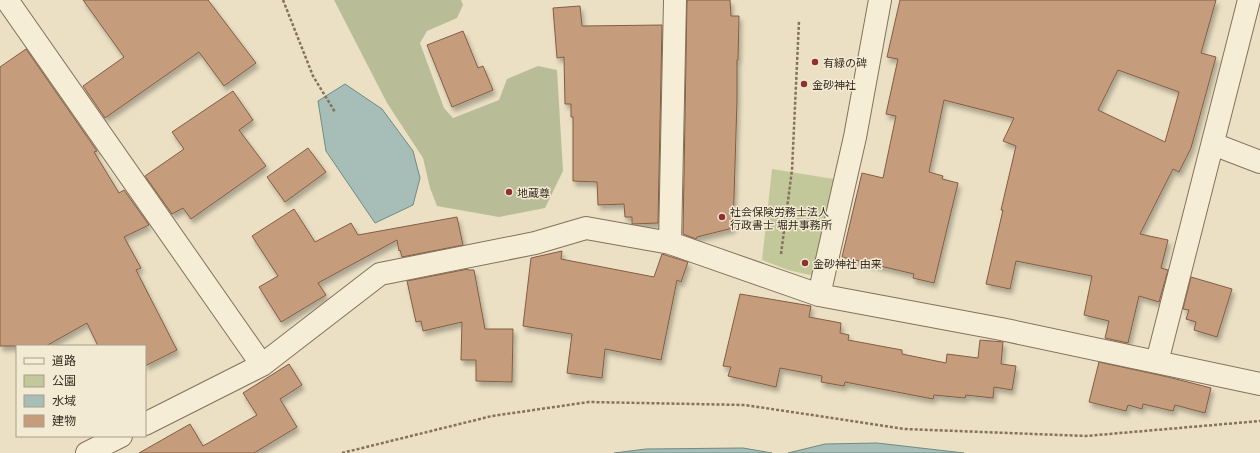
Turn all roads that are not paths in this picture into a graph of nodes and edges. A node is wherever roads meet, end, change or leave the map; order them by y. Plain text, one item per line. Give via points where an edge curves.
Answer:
1 (7, 0) edge
2 (675, 0) edge
3 (880, 0) edge
4 (1249, 0) edge
5 (1253, 0) edge
6 (1260, 3) edge
7 (1213, 144) junction
8 (1260, 162) edge
9 (670, 243) junction
10 (819, 295) junction
11 (1157, 362) junction
12 (262, 365) junction
13 (1260, 384) edge
14 (146, 423) edge
15 (119, 437) edge
16 (87, 453) edge

1 - 12 street
2 - 9 street
3 - 10 street via 855,137
4 - 7 street
5 - 6 street
7 - 8 street
7 - 11 street
9 - 10 street
9 - 12 street via 586,228 535,243 380,274
10 - 11 street via 1002,329
11 - 13 street
12 - 14 street
15 - 16 street

